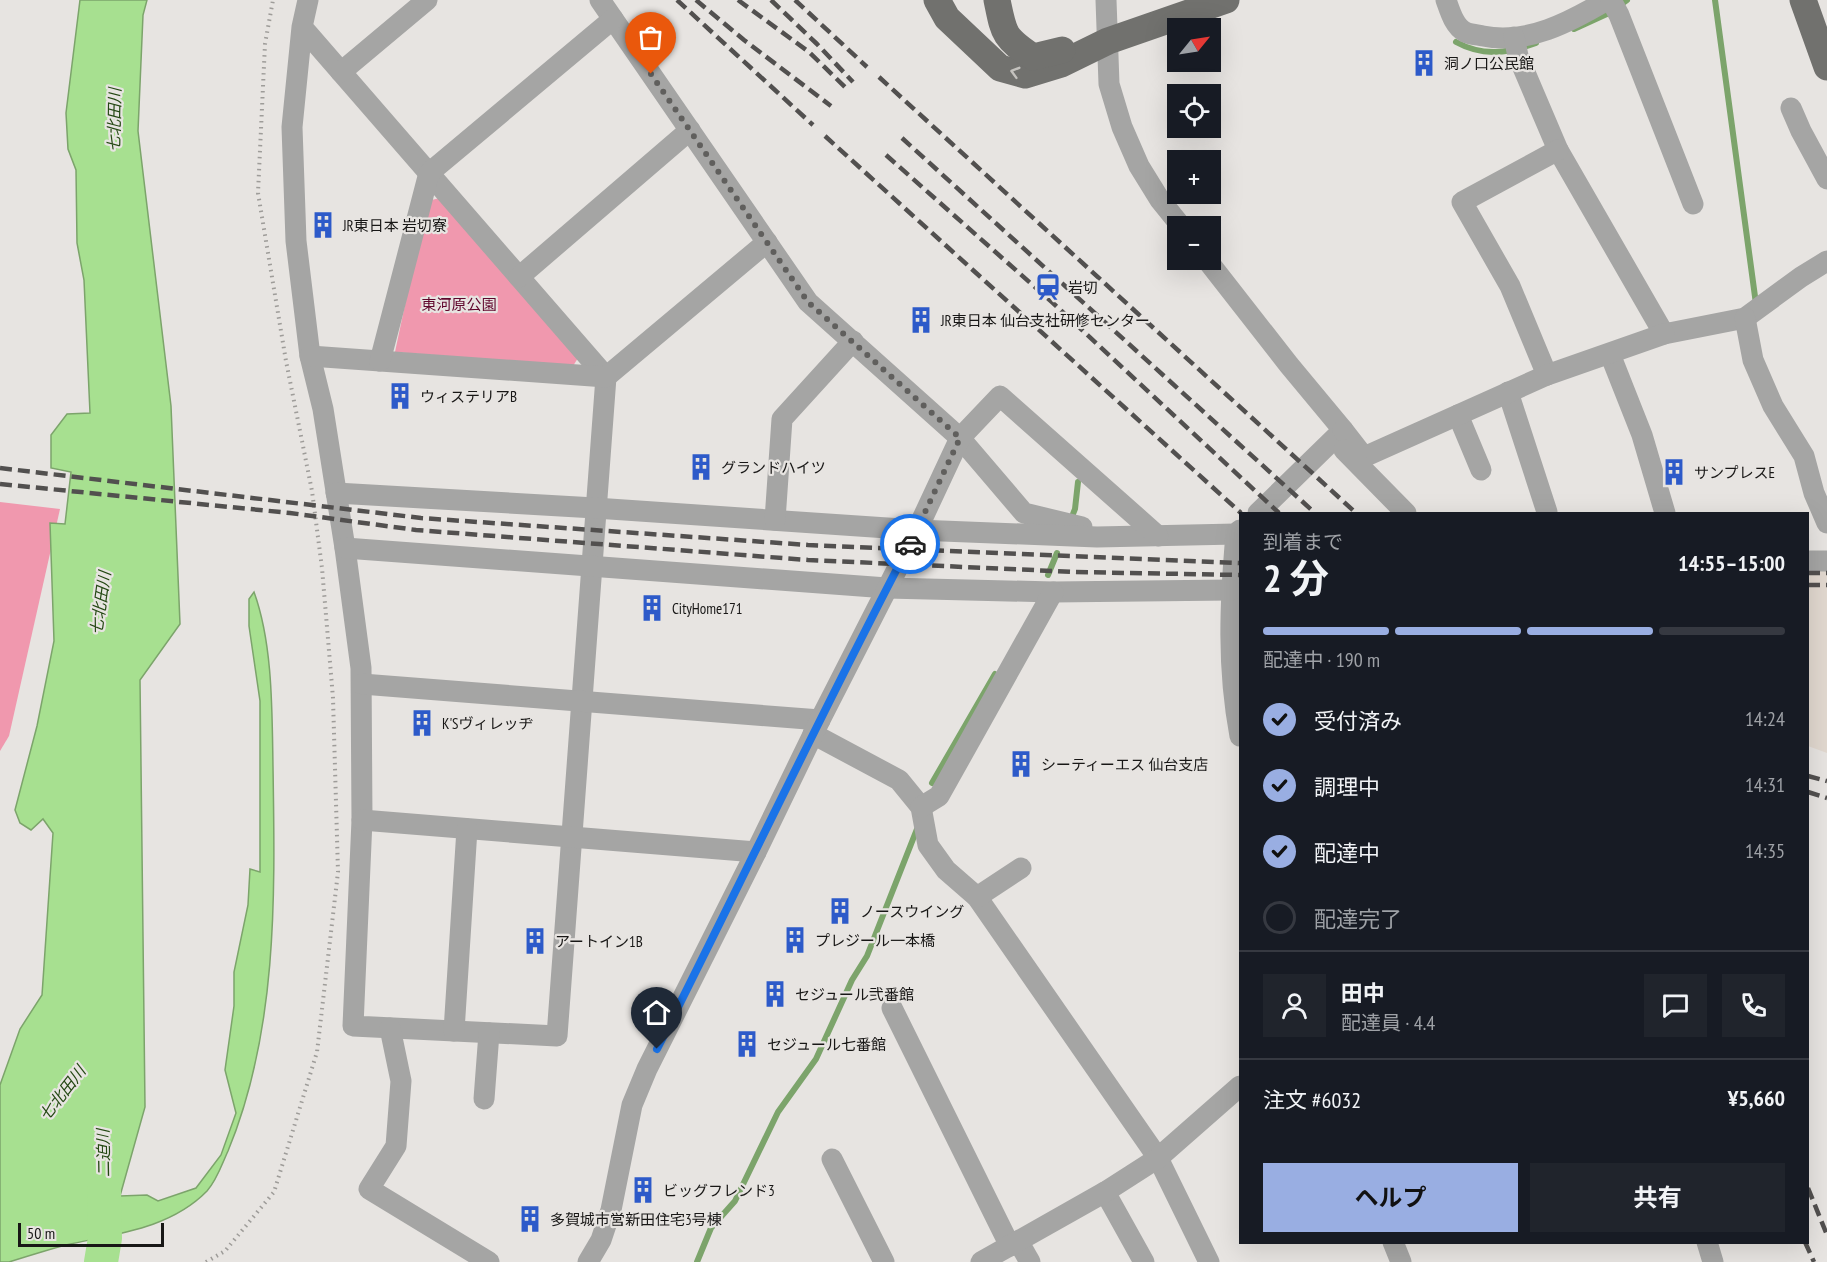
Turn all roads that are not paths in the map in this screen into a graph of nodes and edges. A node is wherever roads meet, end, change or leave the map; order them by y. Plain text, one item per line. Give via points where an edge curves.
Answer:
1 (308, 0) edge
2 (427, 0) edge
3 (600, 0) edge
4 (938, 0) edge
5 (997, 0) edge
6 (1106, 0) edge
7 (1226, 0) edge
8 (1446, 0) edge
9 (1803, 0) edge
10 (1613, 5) edge
11 (613, 19) junction
12 (302, 27) junction
13 (1107, 41) junction
14 (1516, 46) junction
15 (1827, 67) edge
16 (341, 72) junction
17 (1791, 108) dead end
18 (690, 130) junction
19 (1557, 150) junction
20 (429, 173) junction
21 (1827, 179) edge
22 (1693, 204) dead end
23 (1173, 216) edge
24 (767, 242) junction
25 (1827, 261) edge
26 (1215, 270) edge
27 (519, 276) junction
28 (1745, 318) junction
29 (1664, 334) junction
30 (853, 341) junction
31 (1610, 354) junction
32 (310, 356) junction
33 (380, 361) junction
34 (1547, 375) junction
35 (606, 377) junction
36 (1508, 392) junction
37 (1458, 415) junction
38 (1338, 434) junction
39 (960, 438) junction
40 (1481, 470) dead end
41 (336, 492) junction
42 (595, 507) junction
43 (1259, 512) edge
44 (1405, 512) edge
45 (1547, 512) edge
46 (1665, 512) edge
47 (775, 520) junction
48 (1827, 523) edge
49 (917, 530) junction
50 (1238, 532) edge
51 (1158, 536) junction
52 (1097, 537) junction
53 (345, 548) junction
54 (1809, 561) edge
55 (1827, 561) edge
56 (592, 567) junction
57 (887, 588) junction
58 (1231, 590) junction
59 (1053, 592) junction
60 (362, 684) junction
61 (582, 702) junction
62 (816, 727) junction
63 (1239, 730) edge
64 (921, 807) junction
65 (362, 820) junction
66 (467, 829) junction
67 (573, 836) junction
68 (756, 852) junction
69 (1021, 868) dead end
70 (977, 897) junction
71 (892, 1008) dead end
72 (390, 1028) junction
73 (453, 1031) junction
74 (489, 1033) junction
75 (1239, 1087) edge
76 (484, 1099) dead end
77 (1158, 1158) junction
78 (832, 1159) dead end
79 (1105, 1192) junction
80 (1014, 1244) junction
81 (1394, 1244) edge
82 (1708, 1244) edge
83 (489, 1262) edge
84 (588, 1262) edge
85 (884, 1262) edge
86 (981, 1262) edge
87 (1030, 1262) edge
88 (1144, 1262) edge
89 (1209, 1262) edge
90 (1401, 1262) edge
91 (1713, 1262) edge

1 - 12 street
2 - 16 street
3 - 11 street
13 -> 4 main road via 1061,64 1025,75 1000,68 947,18
5 - 13 main road via 1003,29 1012,43 1033,57
6 - 13 street
7 - 13 main road
8 - 14 street via 1452,18 1464,32
9 - 15 main road
10 - 14 street via 1542,31
10 - 22 street
11 - 18 street
11 - 20 street
12 - 16 street
12 - 32 street via 292,127 296,241
13 - 23 street via 1109,84 1122,127 1139,166
14 - 19 street
16 - 20 street
17 - 21 street
18 - 24 street
18 - 27 street
19 - 29 street
19 - 34 street via 1462,202 1509,286
20 - 27 street
20 - 33 street
24 - 30 street via 808,302
24 - 35 street
25 - 28 street
26 - 38 street
27 - 35 street
28 - 29 street
28 - 48 street via 1754,360 1773,406 1804,456
29 - 31 street
30 - 39 street
30 - 47 street via 782,419
31 - 34 street
31 - 46 street via 1642,435
32 - 33 street
32 - 41 street
33 - 35 street
34 - 36 street
35 - 42 street
36 - 37 street
36 - 45 street
37 - 38 street via 1364,457
37 - 40 street
38 - 43 street
38 - 44 street
39 - 49 street
39 - 51 street via 1000,396
39 - 52 street via 1024,513 1086,528
41 - 42 street
41 - 53 street
42 - 47 street
42 - 56 street
47 - 49 street
49 - 52 street
49 - 57 street
50 - 51 street
50 - 58 street
51 - 52 street
53 - 56 street
53 - 60 street
54 - 55 street
56 - 57 street
56 - 61 street
57 - 59 street
57 - 62 street
58 - 59 street
58 - 63 street via 1234,700
59 - 64 street via 939,795
60 - 61 street
60 - 65 street
61 - 62 street
61 - 67 street
62 - 64 street via 899,780
62 - 68 street
64 - 70 street via 928,845 946,870
65 - 66 street
65 - 72 street via 353,1026
66 - 67 street
66 - 73 street
67 - 68 street
67 - 74 street via 557,1036
68 - 84 street via 632,1105 611,1210
69 - 70 street
70 - 77 street
71 - 80 street
72 - 73 street
72 - 83 street via 401,1081 396,1146 369,1189
73 - 74 street
74 - 76 street
75 - 77 street
77 - 79 street
77 - 89 street
78 - 85 street
79 - 80 street
79 - 88 street
80 - 86 street
80 - 87 street
81 - 90 street
82 - 91 street

